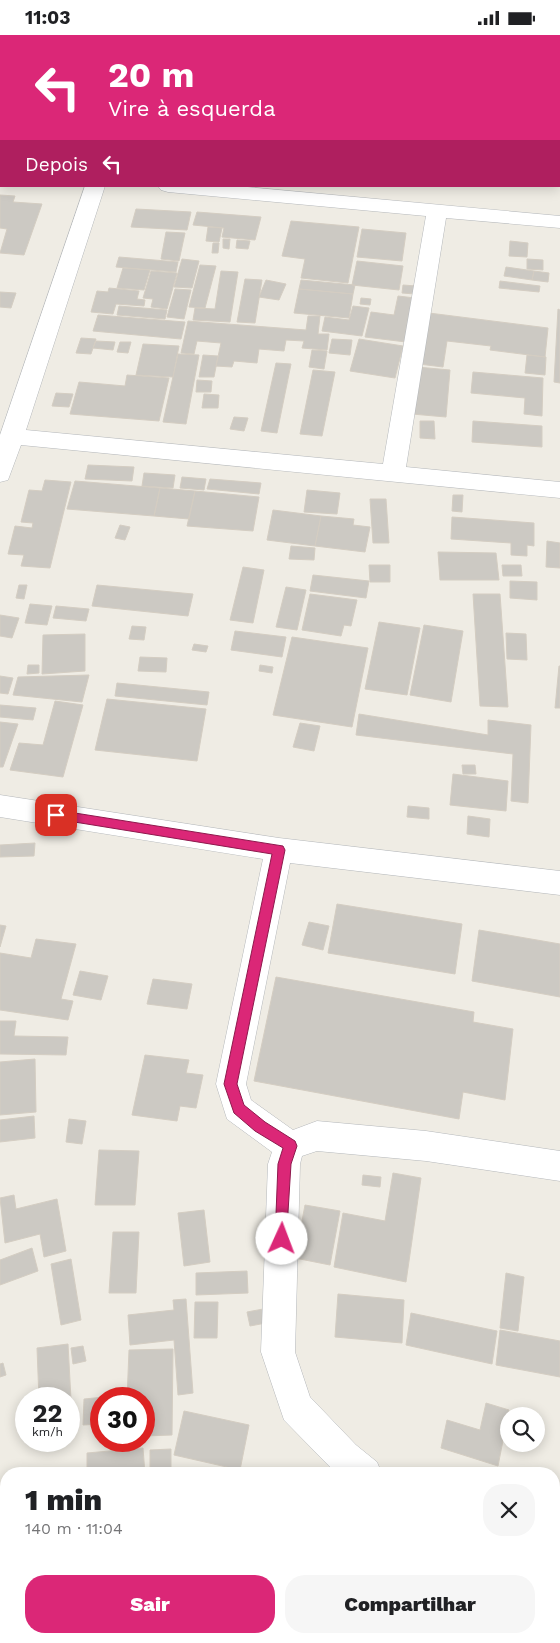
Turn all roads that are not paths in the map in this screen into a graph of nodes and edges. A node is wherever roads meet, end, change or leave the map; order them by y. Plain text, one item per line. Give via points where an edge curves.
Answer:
1 (95, 187) edge
2 (179, 187) edge
3 (437, 211) junction
4 (560, 222) edge
5 (11, 436) junction
6 (393, 473) junction
7 (0, 474) edge
8 (560, 490) edge
9 (0, 806) edge
10 (279, 850) junction
11 (560, 883) edge
12 (290, 1146) junction
13 (560, 1166) edge
14 (356, 1467) edge

1 - 5 street
2 - 3 street
3 - 4 street
3 - 6 street
5 - 6 street
5 - 7 street
6 - 8 street
9 - 10 street
10 - 11 street
10 - 12 street via 230,1084 238,1109
12 - 13 street via 317,1136
12 - 14 street via 284,1164 278,1352 296,1408

